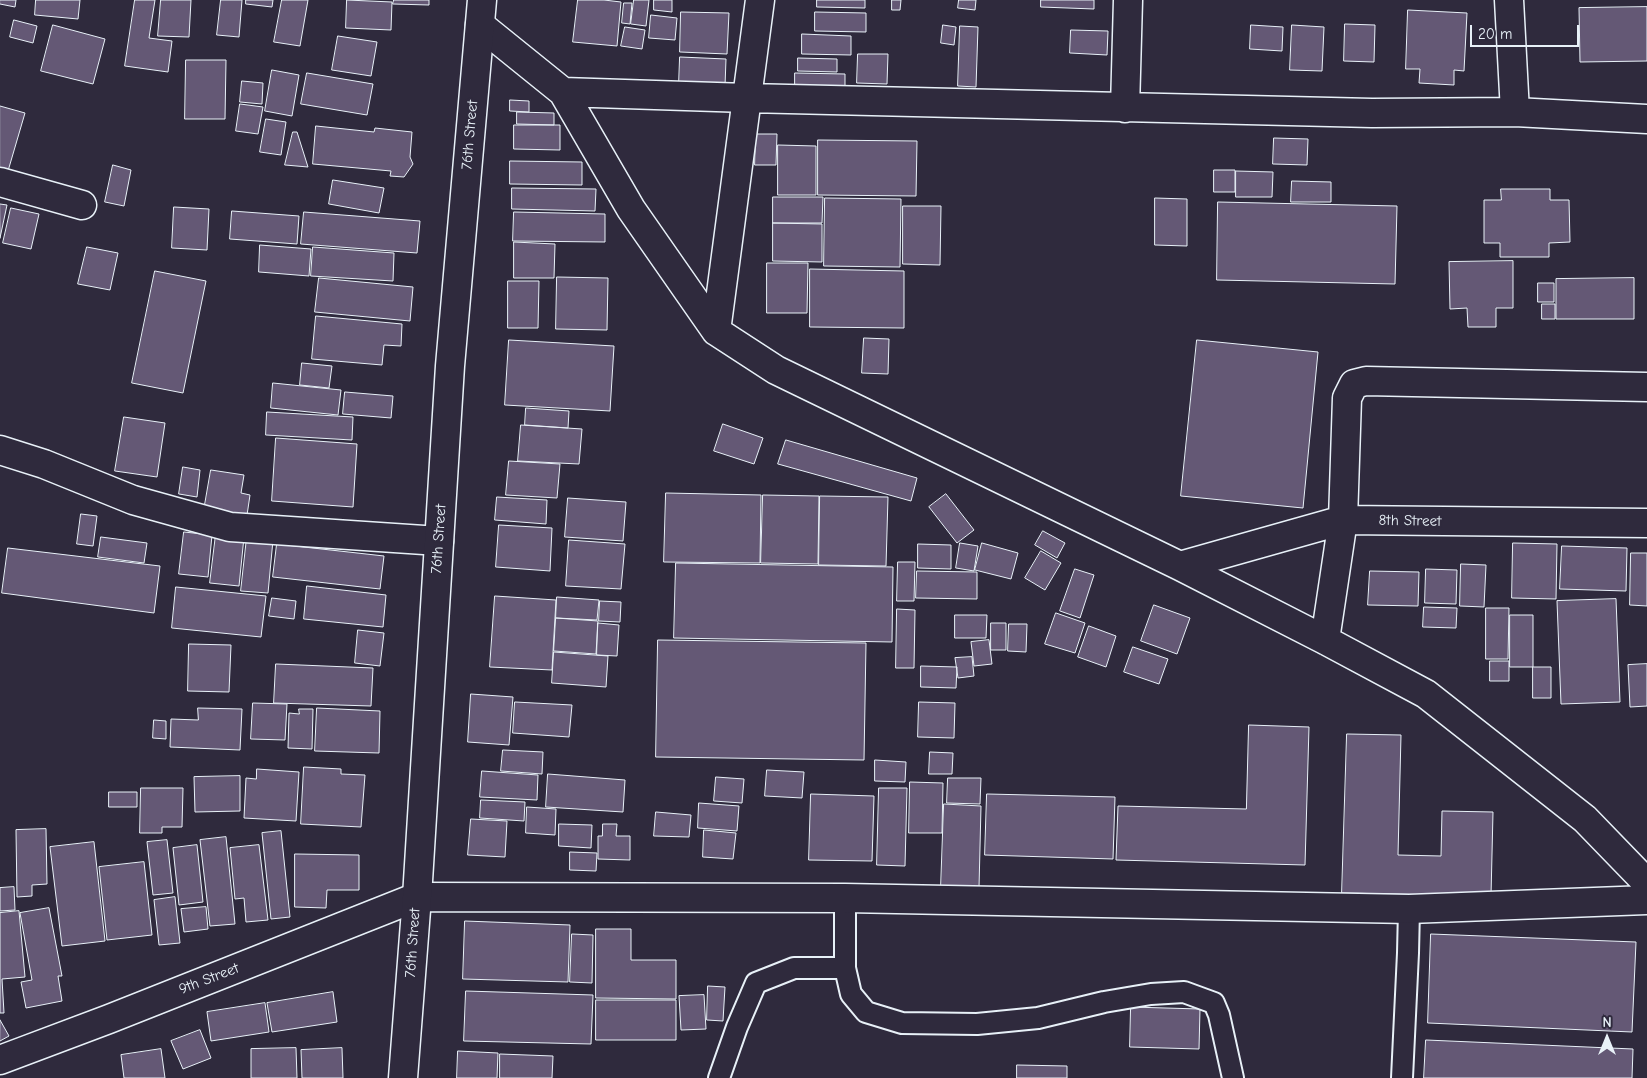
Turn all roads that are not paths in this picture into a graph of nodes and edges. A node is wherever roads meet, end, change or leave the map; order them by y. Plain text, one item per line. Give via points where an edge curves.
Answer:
1 (760, 0) edge
2 (1128, 0) edge
3 (1509, 0) edge
4 (481, 13) edge
5 (562, 92) junction
6 (747, 98) junction
7 (1125, 108) junction
8 (1515, 112) junction
9 (1647, 119) edge
10 (0, 182) edge
11 (82, 204) dead end
12 (716, 331) junction
13 (1647, 387) edge
14 (0, 450) edge
15 (1343, 520) junction
16 (1647, 523) edge
17 (439, 541) junction
18 (1180, 566) junction
19 (1325, 640) junction
20 (1647, 883) edge
21 (417, 898) junction
22 (845, 898) junction
23 (1647, 900) edge
24 (1409, 909) junction
25 (845, 968) junction
26 (0, 1060) edge
27 (403, 1078) edge
28 (719, 1078) edge
29 (1233, 1078) edge
30 (1402, 1078) edge

1 - 6 street
2 - 7 street
3 - 8 street
4 - 5 street
4 - 17 street, 76th Street via 450,366
5 - 6 street
5 - 12 street via 631,209
6 - 7 street
6 - 12 street
7 - 8 street
8 - 9 street
10 - 11 street
12 - 18 street via 776,370
13 - 15 street via 1366,381 1354,384 1347,398
14 - 17 street via 133,500 230,527
15 - 16 street, 8th Street
15 - 18 street, 8th Street
15 - 19 street
17 - 21 street, 76th Street
18 - 19 street
19 - 20 street via 1426,694 1585,819
21 - 22 street
21 - 26 street, 9th Street
21 - 27 street, 76th Street
22 - 24 street
22 - 25 lane
23 - 24 street
24 - 30 lane
25 - 28 lane via 794,968 756,983
25 - 29 lane via 851,994 866,1012 902,1023 977,1024 1038,1018 1104,1002 1184,992 1214,1003

